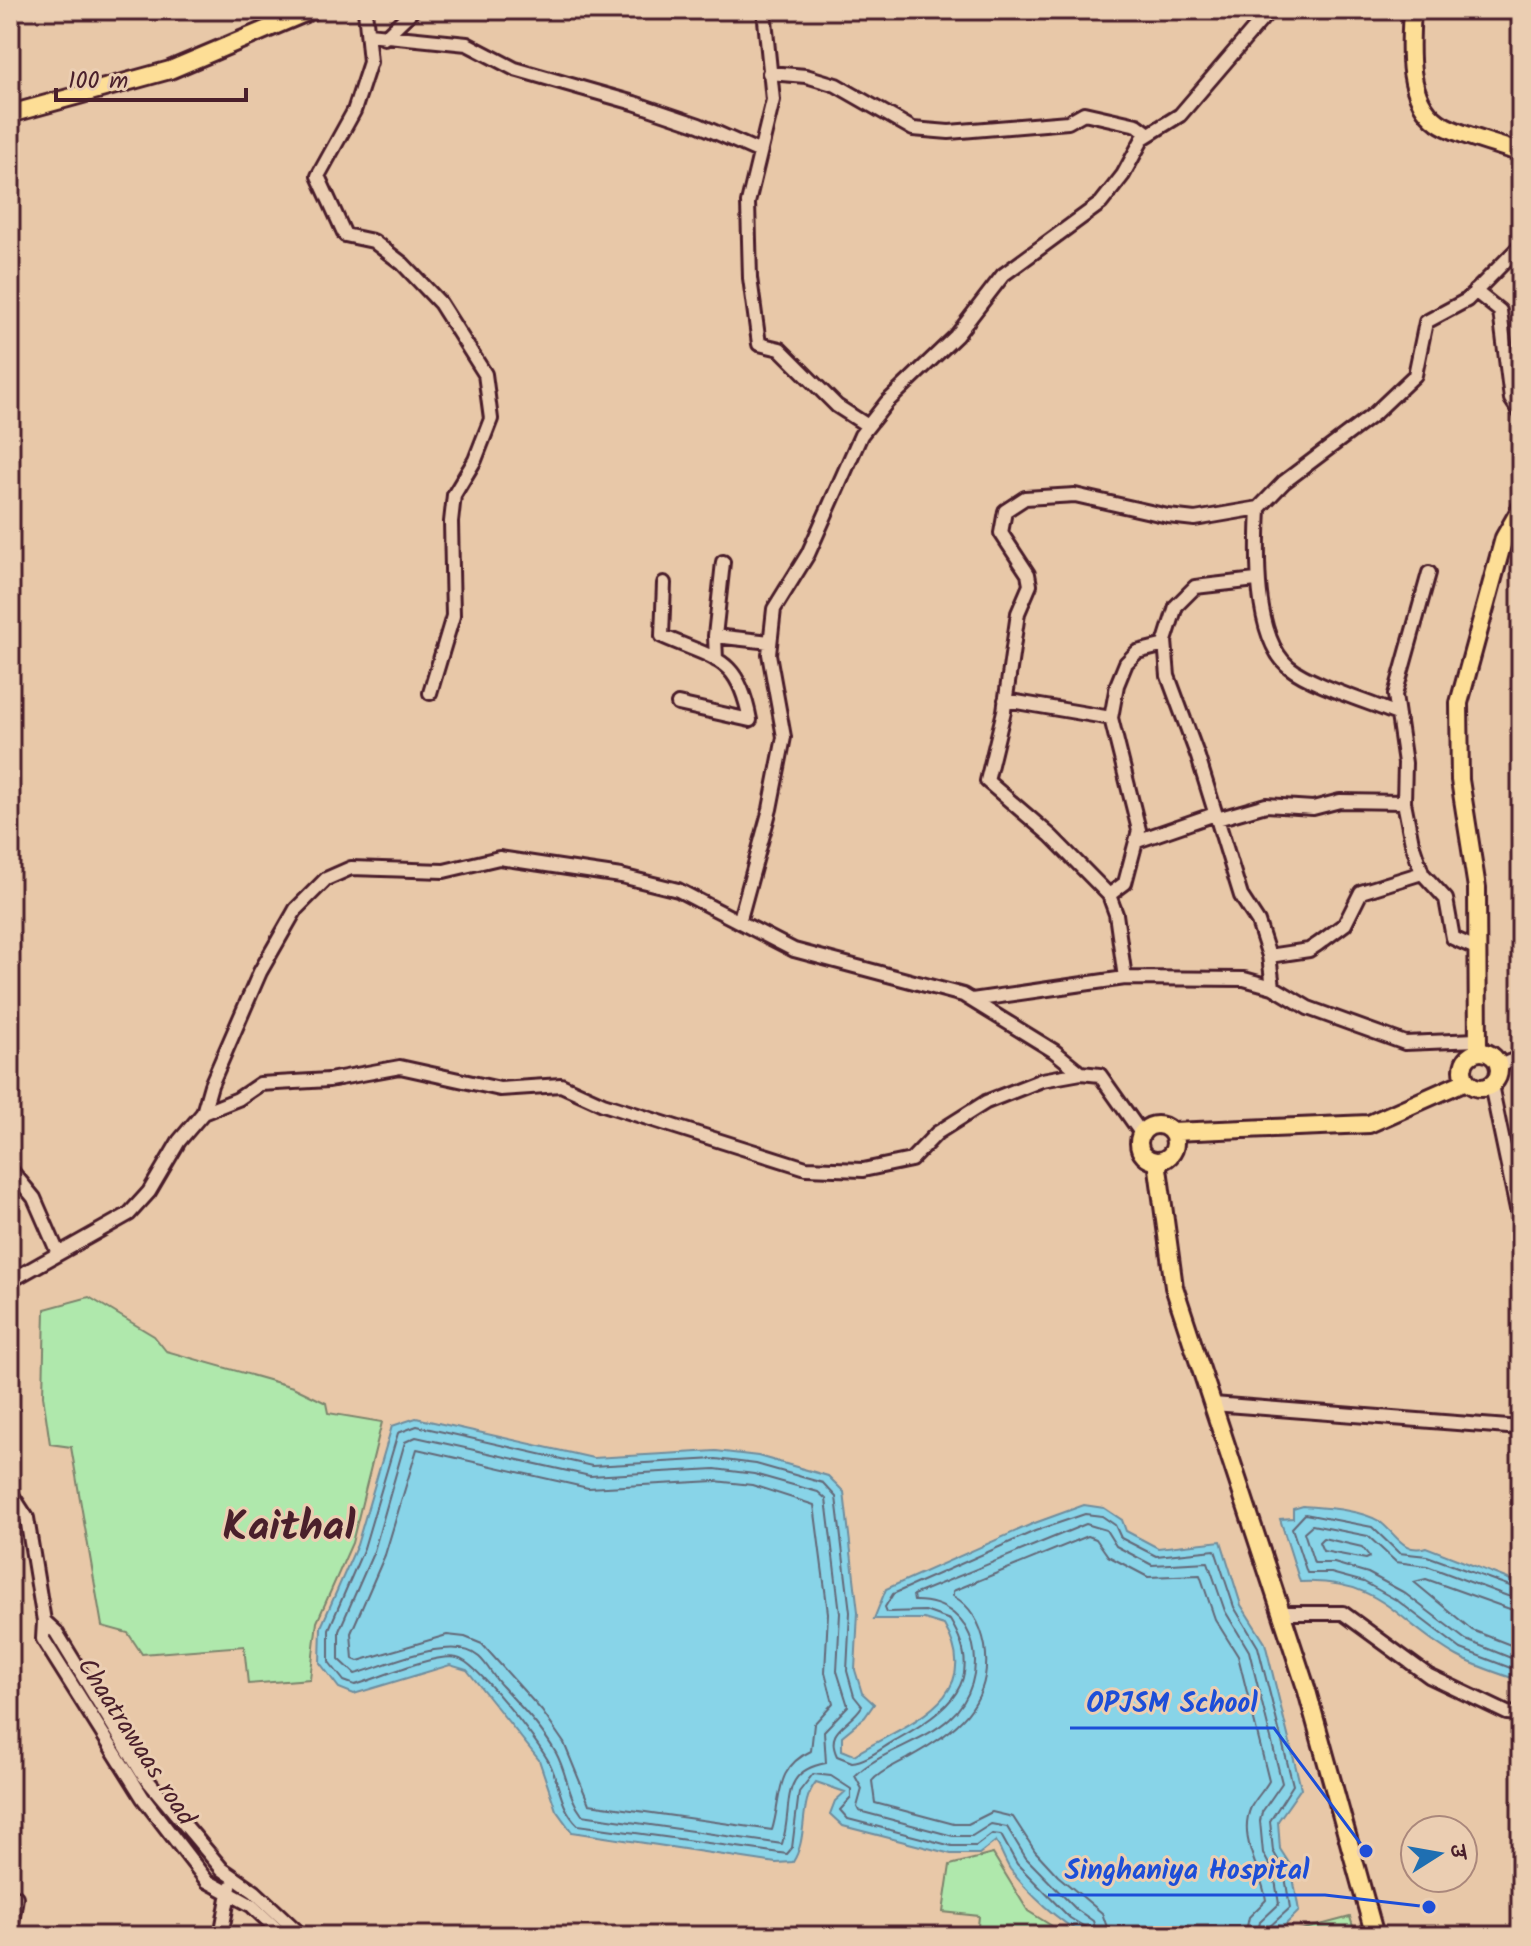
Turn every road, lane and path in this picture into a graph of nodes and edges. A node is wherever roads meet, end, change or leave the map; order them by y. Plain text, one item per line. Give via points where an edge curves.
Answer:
1 (312, 10) edge
2 (365, 10) edge
3 (413, 10) edge
4 (764, 10) edge
5 (1270, 10) edge
6 (1412, 10) edge
7 (368, 34) junction
8 (387, 36) junction
9 (370, 53) junction
10 (769, 73) junction
11 (10, 114) edge
12 (1149, 134) junction
13 (758, 151) junction
14 (1521, 153) edge
15 (1521, 245) edge
16 (1475, 291) junction
17 (1521, 414) edge
18 (868, 426) junction
19 (1259, 508) junction
20 (1521, 508) edge
21 (723, 562) dead end
22 (1429, 573) dead end
23 (1256, 580) junction
24 (664, 583) dead end
25 (715, 636) junction
26 (770, 642) junction
27 (1165, 645) junction
28 (716, 660) junction
29 (430, 693) dead end
30 (1005, 700) junction
31 (678, 704) dead end
32 (1397, 714) junction
33 (1111, 718) junction
34 (1404, 802) junction
35 (1216, 817) junction
36 (1137, 841) junction
37 (1422, 873) junction
38 (1109, 895) junction
39 (740, 919) junction
40 (1478, 949) junction
41 (1269, 956) junction
42 (1125, 978) junction
43 (1273, 987) junction
44 (972, 1000) junction
45 (1478, 1046) junction
46 (1521, 1057) edge
47 (1499, 1066) junction
48 (1081, 1073) junction
49 (1466, 1081) junction
50 (1491, 1085) junction
51 (203, 1113) junction
52 (1172, 1132) junction
53 (1141, 1133) junction
54 (1157, 1161) junction
55 (10, 1169) edge
56 (1521, 1228) edge
57 (58, 1253) junction
58 (10, 1281) edge
59 (1213, 1404) junction
60 (1521, 1428) edge
61 (10, 1492) edge
62 (1281, 1613) junction
63 (44, 1621) junction
64 (1521, 1714) edge
65 (233, 1876) junction
66 (229, 1893) junction
67 (16, 1897) dead end
68 (10, 1935) edge
69 (221, 1936) edge
70 (284, 1936) edge
71 (302, 1936) edge
72 (1375, 1936) edge

1 - 11 main road via 170,70
2 - 7 street
3 - 8 street
4 - 10 street
5 - 12 street via 1180,115
6 - 14 main road via 1414,87 1438,122
7 - 8 street
7 - 9 street
8 - 9 street
8 - 13 street via 467,44 515,69 647,108
9 - 29 street via 354,111 318,176 345,235 373,241 440,303 485,374 491,419 454,495 453,616
10 - 12 street via 836,85 913,129 949,132 1068,122 1084,113 1137,125
10 - 13 street via 773,100
12 - 18 street via 1101,203 1003,275 956,336
13 - 18 street via 748,203 759,344 780,349 837,406
15 - 16 street
16 - 17 street via 1500,311 1511,399
16 - 19 street via 1426,322 1415,375
18 - 26 street via 808,554 774,609
19 - 23 street
19 - 30 street via 1195,519 1075,495 1025,498 1005,511 1001,533 1030,585 1018,613
20 - 40 main road via 1504,538 1459,703 1460,780 1477,888
21 - 25 street
22 - 32 street via 1395,695
23 - 27 street via 1195,587 1185,594
23 - 32 street via 1274,643 1288,666
24 - 28 street via 662,636
25 - 26 street
25 - 28 street
26 - 39 street via 784,737
27 - 33 street via 1137,652 1126,663
27 - 35 street via 1168,676
28 - 31 street via 728,665 744,689 750,720
30 - 33 street
30 - 38 street via 987,781
32 - 34 street via 1405,763
33 - 36 street via 1139,830
34 - 35 street via 1340,801 1313,808 1266,805
34 - 37 street
35 - 36 street
35 - 41 street via 1241,896 1258,922
36 - 38 street via 1125,883
37 - 40 street via 1446,899 1453,938
37 - 41 street via 1361,892 1345,924 1309,950
38 - 42 street
39 - 44 street via 794,950
39 - 51 street via 678,890 499,858 444,871 351,868 326,879 296,909 260,972
40 - 45 main road
41 - 43 street
42 - 43 street via 1244,979
42 - 44 street
43 - 45 street via 1308,1008 1405,1043
44 - 48 street
45 - 47 main road
45 - 49 main road via 1463,1066
46 - 47 street
47 - 50 main road
48 - 51 street via 1042,1080 986,1102 937,1133 911,1160 863,1170 806,1168 603,1104 561,1085 500,1089 400,1067 329,1080 260,1084
48 - 53 street via 1100,1075
49 - 50 main road via 1477,1088
49 - 52 main road via 1369,1124
50 - 56 street
51 - 57 street via 129,1214
52 - 53 main road via 1153,1125
52 - 54 main road via 1172,1153
53 - 54 main road via 1142,1154
54 - 59 main road via 1174,1287
55 - 57 street via 34,1198
57 - 58 street
59 - 60 street
59 - 62 main road
61 - 63 street, Chaatrawaas road via 27,1518
62 - 64 street via 1343,1613 1429,1676 1507,1713
62 - 72 main road
63 - 65 street via 56,1632 144,1776
63 - 66 street, Chaatrawaas road via 43,1639 143,1798 207,1881
65 - 66 street
65 - 71 street
66 - 69 street
66 - 70 street, Chaatrawaas road via 251,1905
67 - 68 street

